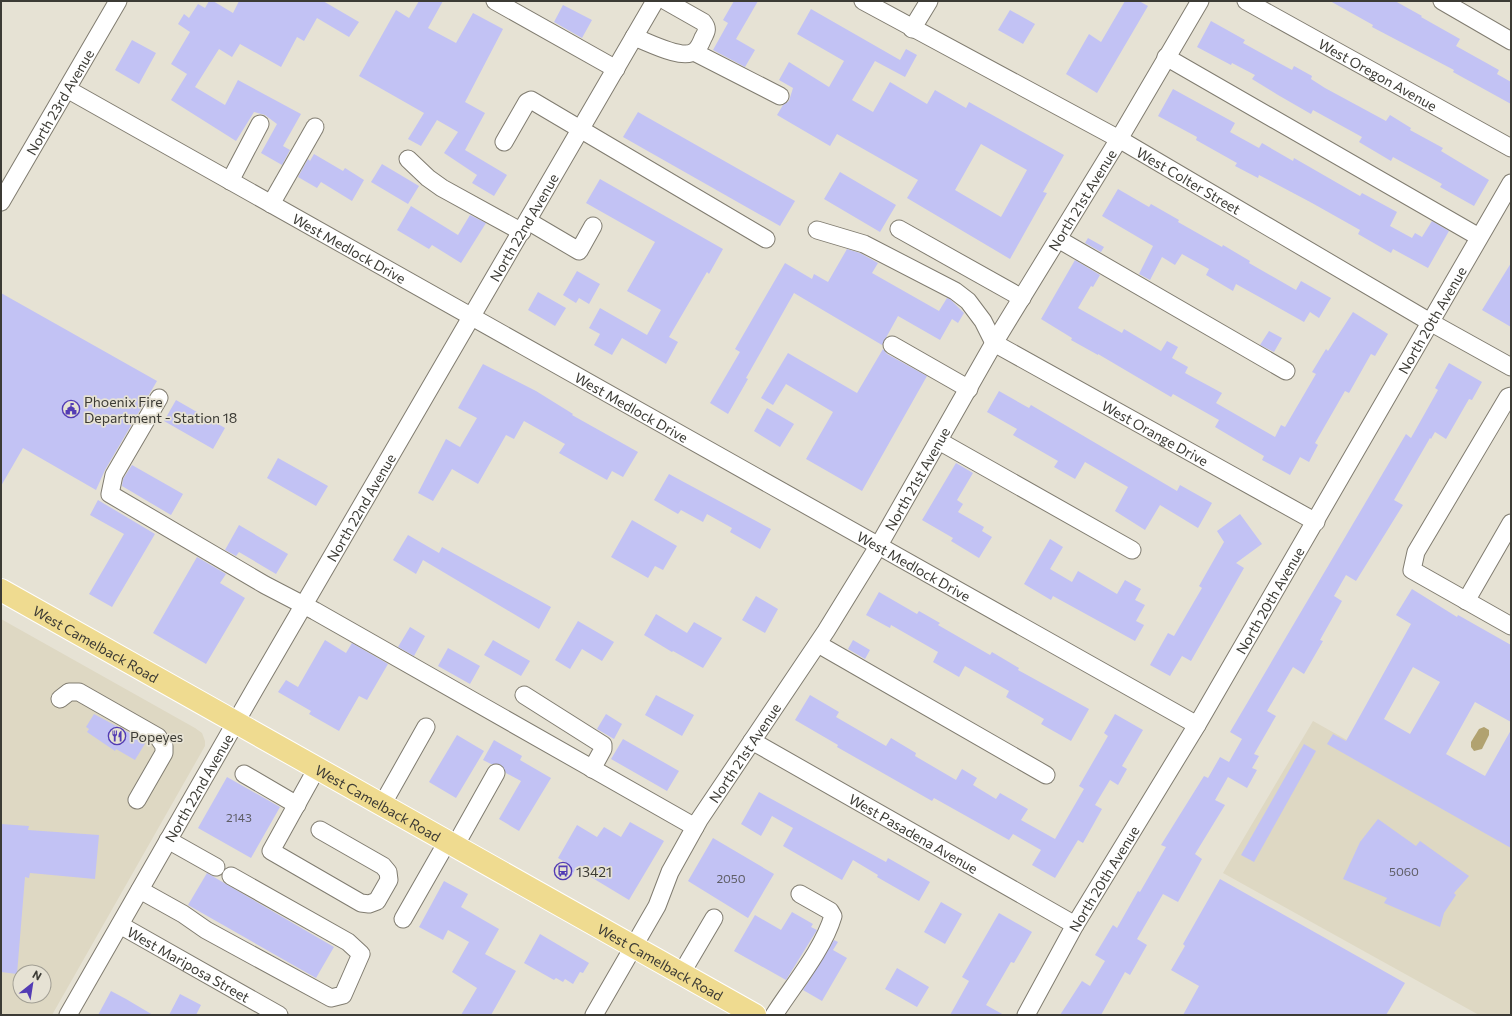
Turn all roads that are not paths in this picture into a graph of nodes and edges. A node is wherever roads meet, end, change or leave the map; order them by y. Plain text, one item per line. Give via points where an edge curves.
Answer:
1 (118, 1) edge
2 (495, 1) edge
3 (655, 1) edge
4 (666, 1) edge
5 (863, 1) edge
6 (929, 1) edge
7 (1200, 1) edge
8 (1246, 1) edge
9 (1442, 1) edge
10 (912, 29) junction
11 (634, 37) junction
12 (1511, 41) edge
13 (694, 52) junction
14 (1166, 57) junction
15 (616, 69) junction
16 (67, 89) junction
17 (780, 96) dead end
18 (260, 124) dead end
19 (315, 127) dead end
20 (581, 128) junction
21 (1119, 139) junction
22 (504, 142) dead end
23 (1511, 148) edge
24 (408, 158) dead end
25 (230, 181) junction
26 (1511, 183) edge
27 (1, 202) edge
28 (272, 204) junction
29 (525, 226) junction
30 (593, 226) dead end
31 (898, 229) dead end
32 (817, 230) dead end
33 (1479, 237) junction
34 (766, 239) dead end
35 (1058, 239) junction
36 (1022, 298) junction
37 (473, 316) junction
38 (1430, 322) junction
39 (994, 343) junction
40 (892, 345) dead end
41 (1511, 366) edge
42 (1286, 371) dead end
43 (969, 389) junction
44 (1511, 396) edge
45 (159, 398) dead end
46 (939, 441) junction
47 (1316, 522) junction
48 (1511, 523) edge
49 (879, 545) junction
50 (1132, 550) dead end
51 (1, 590) edge
52 (1466, 601) junction
53 (304, 605) junction
54 (1511, 626) edge
55 (818, 644) junction
56 (524, 695) dead end
57 (60, 700) dead end
58 (236, 722) junction
59 (1197, 725) junction
60 (426, 726) dead end
61 (752, 741) junction
62 (317, 768) junction
63 (592, 769) junction
64 (496, 773) dead end
65 (244, 774) dead end
66 (1046, 776) dead end
67 (137, 800) dead end
68 (297, 805) junction
69 (382, 805) junction
70 (695, 827) junction
71 (320, 830) dead end
72 (168, 840) junction
73 (451, 844) junction
74 (216, 868) dead end
75 (231, 876) dead end
76 (140, 890) junction
77 (800, 894) dead end
78 (714, 918) dead end
79 (403, 919) dead end
80 (120, 925) junction
81 (1075, 926) junction
82 (633, 947) junction
83 (681, 974) junction
84 (68, 1015) edge
85 (280, 1015) edge
86 (594, 1015) edge
87 (755, 1015) edge
88 (774, 1015) edge
89 (1026, 1015) edge

1 - 16 street, North 23rd Avenue
2 - 15 street
3 - 11 street, North 22nd Avenue
4 - 13 street via 707,26 699,48
5 - 10 street, West Colter Street
6 - 10 street
7 - 14 street, North 21st Avenue
8 - 23 street, West Oregon Avenue
9 - 12 street
10 - 21 street, West Colter Street
11 - 13 street via 678,54 687,55
11 - 15 street, North 22nd Avenue
13 - 17 street
14 - 21 street, North 21st Avenue
14 - 33 street
15 - 20 street, North 22nd Avenue
16 - 25 street, West Medlock Drive
16 - 27 street, North 23rd Avenue
18 - 25 street
19 - 28 street
20 - 22 street via 531,100 527,102
20 - 29 street, North 22nd Avenue
20 - 34 street
21 - 35 street, North 21st Avenue
21 - 38 street, West Colter Street
24 - 29 street via 442,188
25 - 28 street, West Medlock Drive
26 - 33 street, North 20th Avenue
28 - 37 street, West Medlock Drive
29 - 30 street via 579,252
29 - 37 street, North 22nd Avenue
31 - 36 street
32 - 39 street via 864,244 955,292 968,302 983,321
33 - 38 street, North 20th Avenue
35 - 36 street, North 21st Avenue
35 - 42 street
36 - 39 street, North 21st Avenue
37 - 49 street, West Medlock Drive
37 - 53 street, North 22nd Avenue
38 - 41 street, West Colter Street
38 - 47 street, North 20th Avenue
39 - 43 street, North 21st Avenue
39 - 47 street, West Orange Drive
40 - 43 street
43 - 46 street, North 21st Avenue
44 - 52 street via 1508,397 1416,552 1412,570
45 - 53 street via 114,475 110,494 265,585
46 - 49 street, North 21st Avenue
46 - 50 street
47 - 59 street, North 20th Avenue
48 - 52 street
49 - 55 street, North 21st Avenue
49 - 59 street, West Medlock Drive
51 - 58 main road, West Camelback Road
52 - 54 street
53 - 58 street, North 22nd Avenue
53 - 63 street
55 - 61 street, North 21st Avenue
55 - 66 street
56 - 63 street via 602,745 603,749
57 - 67 street via 69,692 79,692 162,741 164,753
58 - 62 main road, West Camelback Road
58 - 72 street, North 22nd Avenue
59 - 81 street, North 20th Avenue
60 - 69 street
61 - 70 street, North 21st Avenue
61 - 81 street, West Pasadena Avenue
62 - 68 street
62 - 69 main road, West Camelback Road
63 - 70 street
64 - 73 street
65 - 68 street
68 - 71 street via 271,851 361,903 377,901 389,880 388,872 383,866
69 - 73 main road, West Camelback Road
70 - 82 street, North 21st Avenue
72 - 74 street
72 - 76 street, North 22nd Avenue
73 - 79 street
73 - 82 main road, West Camelback Road
75 - 76 street via 348,942 361,954 344,995 331,998 206,930
76 - 80 street, North 22nd Avenue
77 - 88 street via 830,910 833,916 812,957
78 - 83 street
80 - 84 street, North 22nd Avenue
80 - 85 street, West Mariposa Street
81 - 89 street, North 20th Avenue
82 - 83 main road, West Camelback Road
82 - 86 street, North 21st Avenue
83 - 87 main road, West Camelback Road

